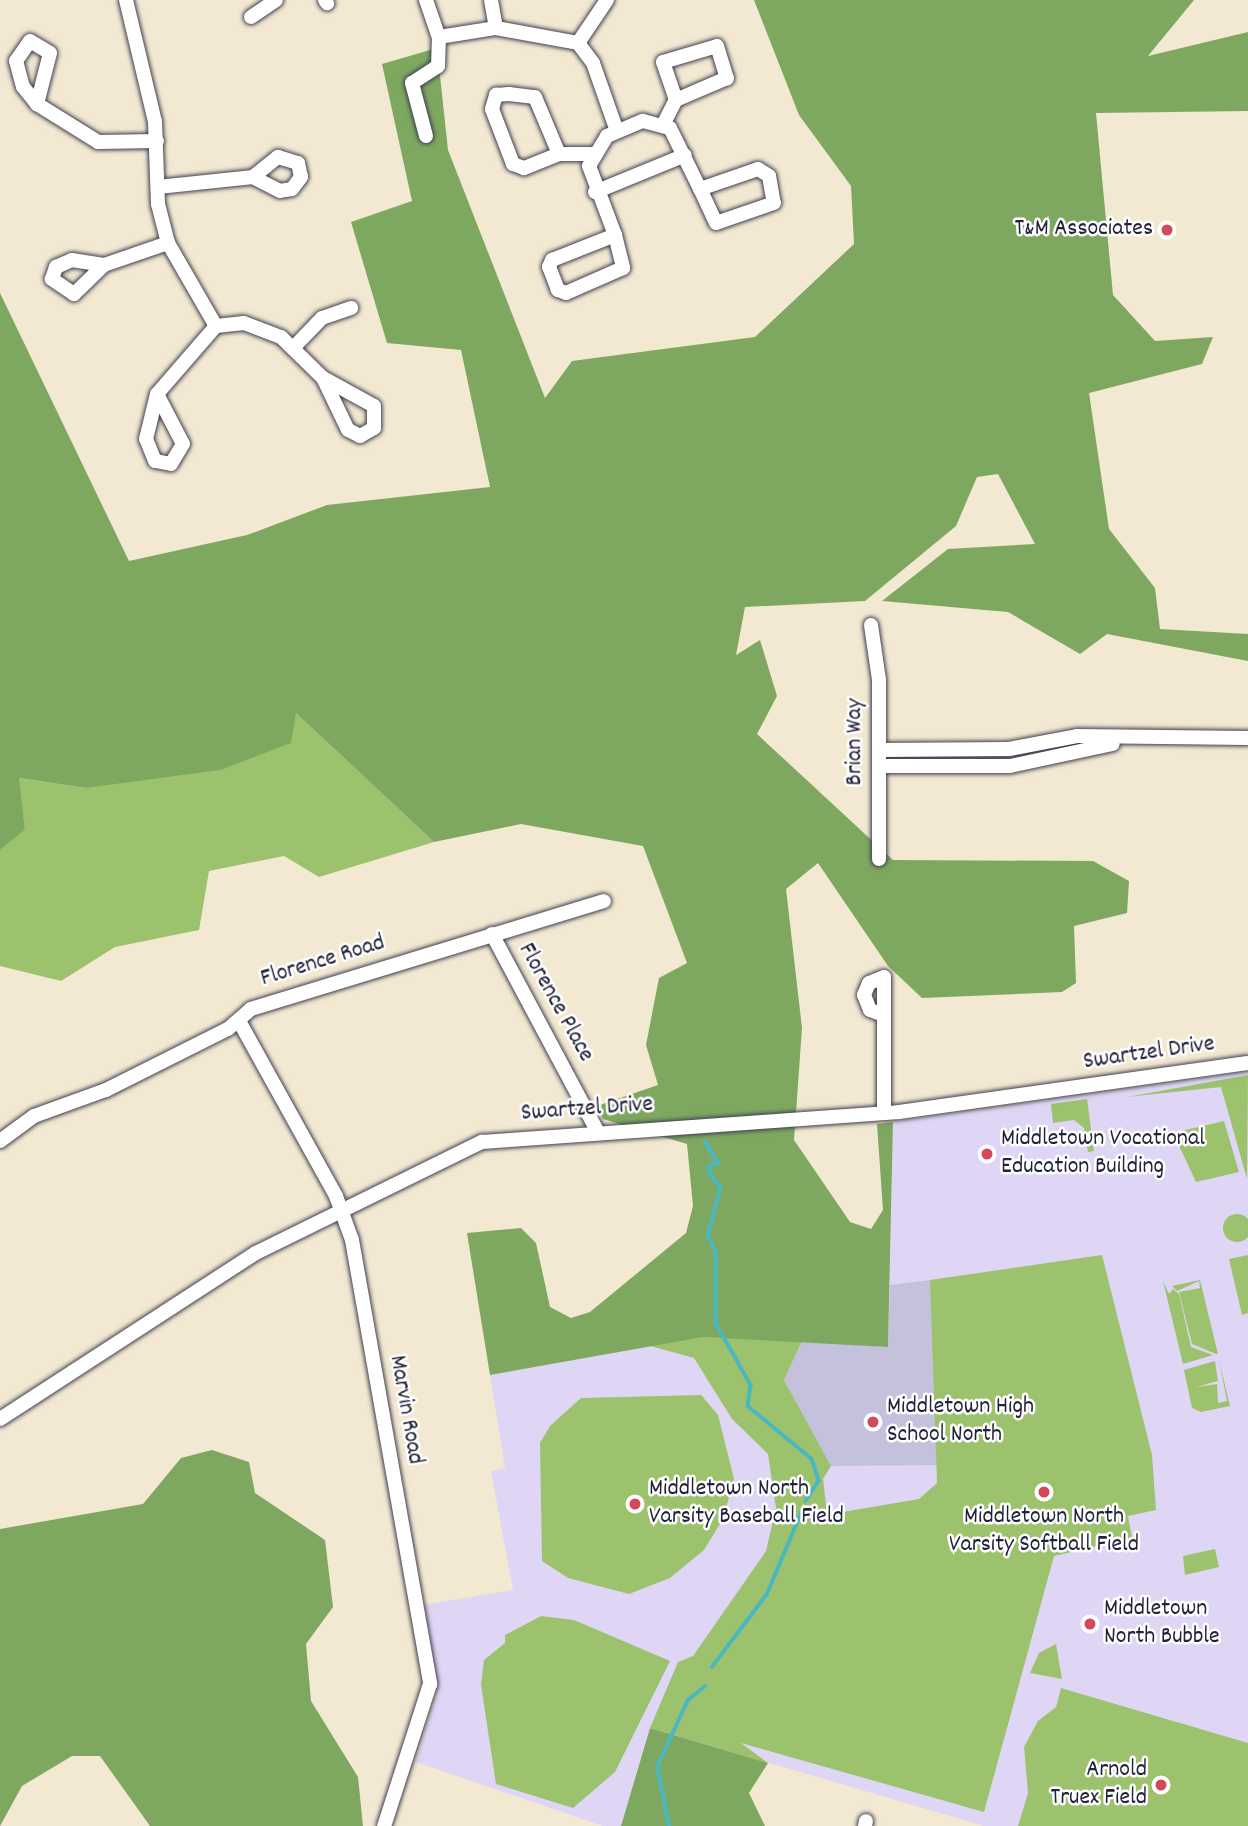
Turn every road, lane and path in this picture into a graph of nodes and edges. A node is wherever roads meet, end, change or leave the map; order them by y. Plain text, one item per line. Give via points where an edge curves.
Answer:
1 (127, 0) edge
2 (276, 0) edge
3 (426, 0) edge
4 (491, 0) edge
5 (607, 0) edge
6 (251, 17) dead end
7 (496, 27) junction
8 (439, 37) junction
9 (578, 43) junction
10 (676, 100) junction
11 (37, 104) dead end
12 (663, 125) junction
13 (617, 131) junction
14 (426, 136) dead end
15 (157, 141) junction
16 (559, 154) junction
17 (592, 154) junction
18 (685, 155) junction
19 (253, 177) dead end
20 (158, 187) junction
21 (700, 189) junction
22 (595, 192) junction
23 (615, 235) junction
24 (168, 243) junction
25 (104, 265) dead end
26 (351, 308) dead end
27 (216, 326) junction
28 (296, 346) junction
29 (323, 378) dead end
30 (158, 394) dead end
31 (871, 625) dead end
32 (1248, 738) edge
33 (1124, 741) junction
34 (1029, 746) junction
35 (879, 750) junction
36 (965, 750) junction
37 (1032, 764) junction
38 (879, 766) junction
39 (966, 767) junction
40 (879, 859) dead end
41 (604, 901) dead end
42 (492, 934) junction
43 (884, 1015) dead end
44 (239, 1021) junction
45 (1248, 1063) edge
46 (884, 1113) junction
47 (597, 1131) junction
48 (0, 1141) edge
49 (342, 1211) junction
50 (0, 1419) edge
51 (384, 1826) edge

1 - 15 street
2 - 6 street
3 - 8 street
4 - 7 street
5 - 9 street
7 - 8 street
7 - 9 street
8 - 14 street via 438,66 412,83
9 - 13 street via 593,63
10 - 10 street via 663,62 718,46 727,78
10 - 12 street
11 - 15 street via 98,142
12 - 13 street via 643,121
12 - 18 street
13 - 17 street
15 - 20 street
16 - 16 street via 516,167 492,98 535,97
16 - 17 street
17 - 22 street
18 - 21 street
18 - 22 street
19 - 20 street
20 - 24 street
21 - 21 street via 762,169 776,199 719,225
22 - 23 street
23 - 23 street via 552,260 549,267 558,290 566,293 623,268
24 - 25 street
24 - 27 street
26 - 28 street via 322,318
27 - 28 street via 257,326
27 - 30 street
28 - 29 street
31 - 35 street, Brian Way
32 - 33 street
33 - 34 street via 1077,736
33 - 37 street
34 - 36 street
34 - 37 street
35 - 36 street
35 - 38 street, Brian Way
36 - 39 street
37 - 39 street
38 - 39 street
38 - 40 street, Brian Way
41 - 42 street, Florence Road
42 - 44 street, Florence Road via 251,1009
42 - 47 street, Florence Place
43 - 46 street
44 - 48 street, Florence Road via 106,1090 34,1116
44 - 49 street, Marvin Road
45 - 46 street, Swartzel Drive
46 - 47 street, Swartzel Drive
47 - 49 street, Swartzel Drive via 482,1142
49 - 50 street, Swartzel Drive via 225,1272
49 - 51 street, Marvin Road via 430,1684

